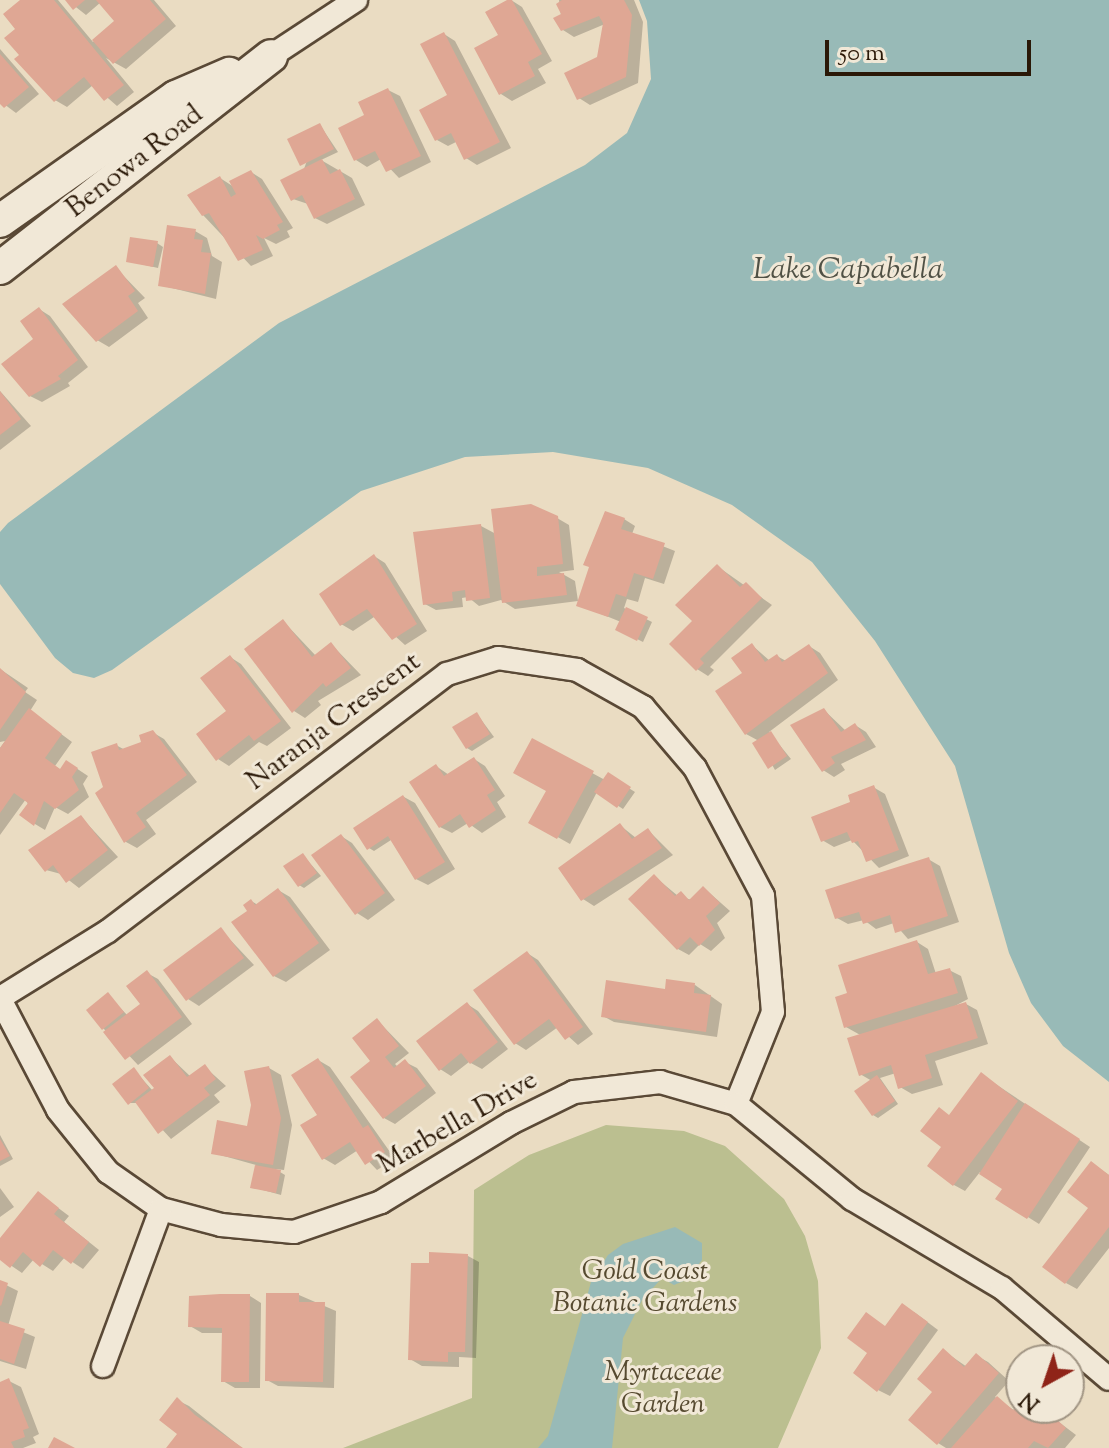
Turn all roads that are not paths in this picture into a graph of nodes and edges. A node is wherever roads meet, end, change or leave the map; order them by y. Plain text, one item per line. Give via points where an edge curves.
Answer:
1 (356, 0) edge
2 (271, 56) junction
3 (0, 221) edge
4 (0, 268) edge
5 (0, 999) edge
6 (736, 1104) junction
7 (161, 1209) junction
8 (103, 1366) dead end
9 (1109, 1379) edge

1 - 2 street, Benowa Road
2 - 3 street, Benowa Road via 176,97
2 - 4 street, Benowa Road
5 - 6 street, Naranja Crescent via 108,931 447,674 498,658 577,670 643,707 695,768 763,896 773,1012
5 - 7 street, Marbella Drive via 58,1110 108,1172
6 - 7 street, Marbella Drive via 660,1082 574,1092 511,1123 381,1202 294,1232 221,1225
6 - 9 street, Marbella Drive via 852,1199 1002,1288
7 - 8 street

